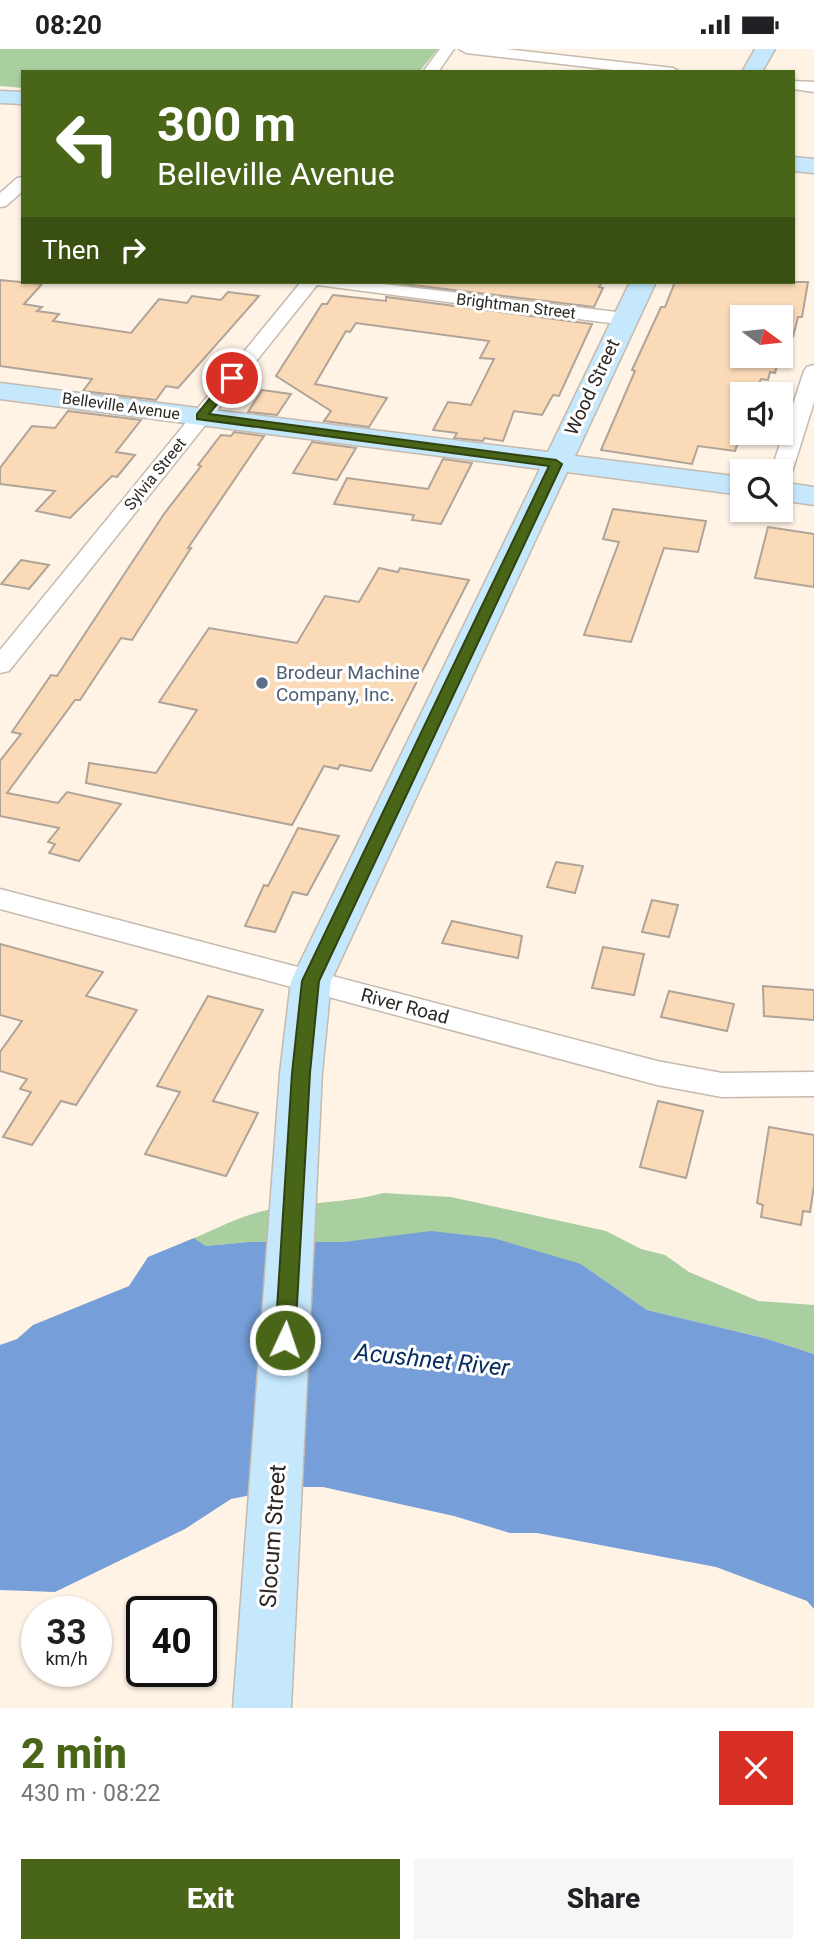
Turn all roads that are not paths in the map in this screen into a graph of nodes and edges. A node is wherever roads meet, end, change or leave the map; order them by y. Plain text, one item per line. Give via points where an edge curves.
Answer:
1 (447, 49) edge
2 (466, 49) edge
3 (765, 49) edge
4 (431, 70) edge
5 (655, 70) edge
6 (753, 70) edge
7 (795, 85) edge
8 (814, 87) edge
9 (0, 97) edge
10 (21, 99) edge
11 (795, 163) edge
12 (814, 166) edge
13 (21, 184) edge
14 (0, 202) edge
15 (308, 284) edge
16 (340, 284) edge
17 (642, 284) edge
18 (625, 319) junction
19 (814, 371) edge
20 (0, 390) edge
21 (201, 417) junction
22 (785, 459) edge
23 (556, 464) junction
24 (730, 485) edge
25 (793, 493) edge
26 (814, 496) edge
27 (0, 666) edge
28 (0, 899) edge
29 (311, 981) junction
30 (814, 1084) edge
31 (284, 1364) joint
32 (262, 1708) edge

1 - 4 street
2 - 5 street
3 - 6 street
7 - 8 street
9 - 10 street
11 - 12 street
13 - 14 street
15 - 21 street, Sylvia Street
16 - 18 street, Brightman Street
17 - 18 street, Wood Street
18 - 23 street, Wood Street
19 - 22 street
20 - 21 street, Belleville Avenue
21 - 23 street, Belleville Avenue
21 - 27 street, Sylvia Street
23 - 24 street, Belleville Avenue
23 - 29 street, Wood Street
25 - 26 street
28 - 29 street, River Road
29 - 30 street, River Road via 689,1080 722,1086
29 - 31 street, Wood Street via 301,1073
31 - 32 street, Slocum Street

